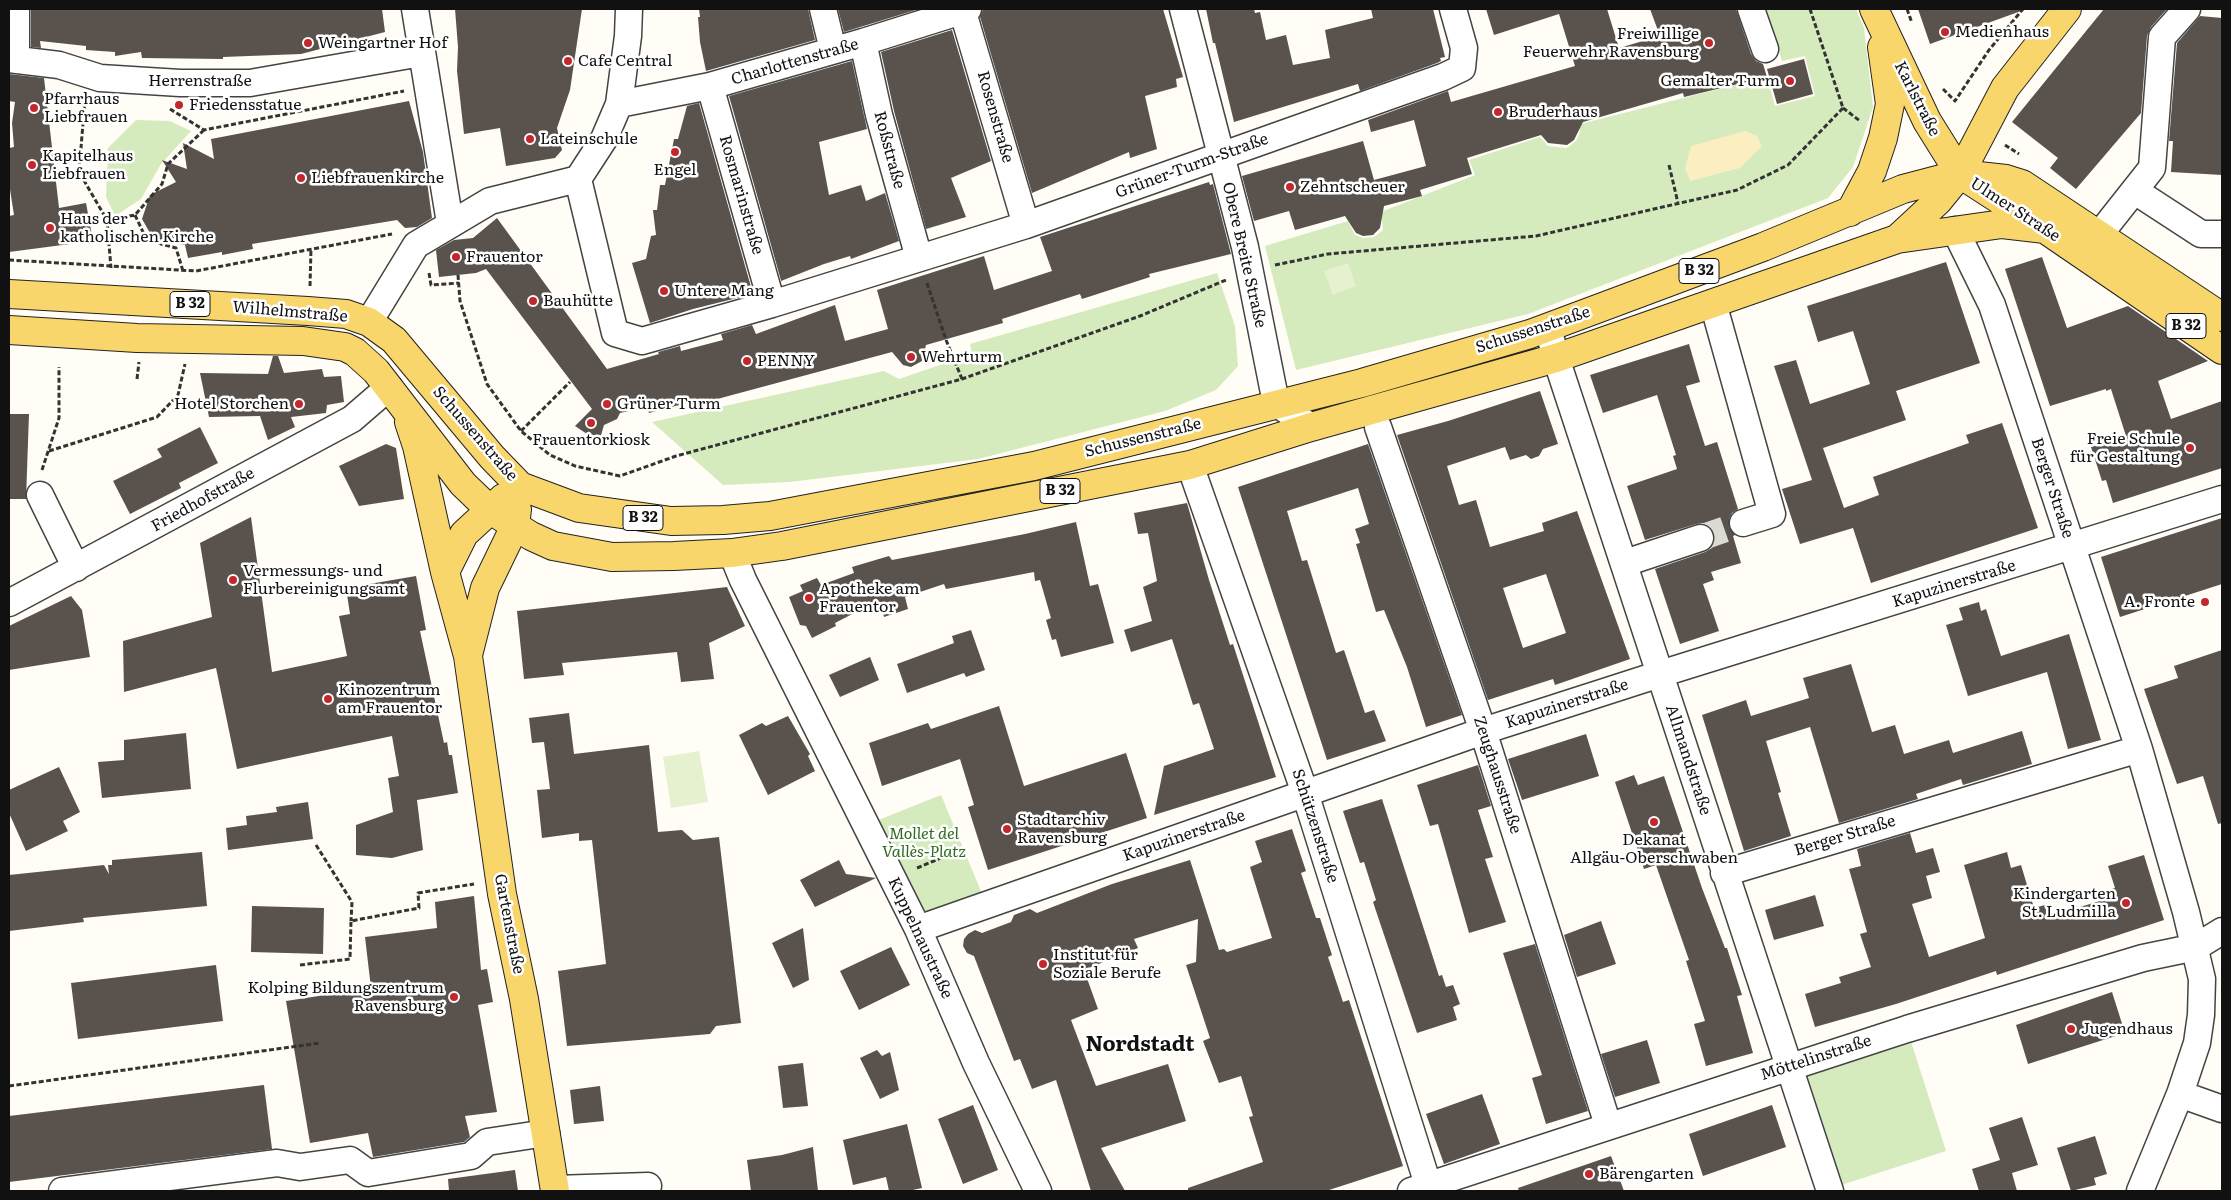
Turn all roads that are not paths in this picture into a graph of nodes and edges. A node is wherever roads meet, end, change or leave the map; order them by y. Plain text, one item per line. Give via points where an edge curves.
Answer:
1 (16, 9) edge
2 (415, 9) edge
3 (629, 9) edge
4 (824, 9) edge
5 (964, 9) edge
6 (1183, 9) edge
7 (1453, 9) edge
8 (1752, 9) edge
9 (2067, 9) edge
10 (2187, 9) edge
11 (1876, 15) edge
12 (863, 42) junction
13 (1764, 49) dead end
14 (833, 50) junction
15 (421, 53) junction
16 (12, 59) edge
17 (710, 86) junction
18 (619, 104) junction
19 (1221, 156) junction
20 (1960, 174) junction
21 (578, 179) junction
22 (2134, 191) junction
23 (1850, 212) junction
24 (450, 223) junction
25 (1026, 225) junction
26 (2045, 228) junction
27 (1955, 230) junction
28 (2222, 234) edge
29 (2099, 235) junction
30 (1897, 240) junction
31 (919, 258) junction
32 (9, 294) edge
33 (1713, 303) junction
34 (772, 304) junction
35 (2222, 317) edge
36 (369, 322) junction
37 (1548, 328) junction
38 (9, 330) edge
39 (2222, 350) edge
40 (355, 352) junction
41 (1556, 358) junction
42 (396, 395) junction
43 (1276, 403) junction
44 (1310, 427) junction
45 (1378, 427) dead end
46 (1193, 474) junction
47 (40, 486) road end
48 (520, 486) junction
49 (2222, 499) edge
50 (489, 509) junction
51 (1743, 523) tunnel mouth
52 (515, 526) junction
53 (1700, 538) tunnel mouth
54 (2072, 547) junction
55 (732, 553) junction
56 (1624, 563) junction
57 (76, 568) junction
58 (445, 572) junction
59 (11, 598) edge
60 (468, 656) junction
61 (1660, 674) junction
62 (1483, 731) junction
63 (2139, 749) junction
64 (1305, 793) junction
65 (1724, 873) junction
66 (918, 928) junction
67 (2222, 931) edge
68 (2196, 948) junction
69 (1790, 1067) junction
70 (2180, 1094) junction
71 (2222, 1109) edge
72 (1608, 1125) junction
73 (546, 1133) junction
74 (648, 1186) dead end
75 (1422, 1189) edge
76 (555, 1190) edge
77 (62, 1191) edge
78 (1038, 1191) edge
79 (1830, 1191) edge
80 (2140, 1191) edge

1 - 16 street
2 - 15 street
3 - 18 street
4 - 14 street
5 - 12 street, Charlottenstraße
5 - 25 street, Rosenstraße
6 - 19 street, Obere Breite Straße
7 - 19 street, Grüner-Turm-Straße via 1464,48 1462,68
8 - 13 street
9 - 20 main road, Schussenstraße via 2006,88
10 - 22 street via 2162,37 2152,168
11 - 20 main road, Karlstraße via 1927,121
11 - 23 main road, Karlstraße via 1890,104 1872,171
12 - 14 street, Charlottenstraße
12 - 31 street, Roßstraße via 879,114
14 - 17 street, Charlottenstraße
15 - 16 street, Herrenstraße via 250,83 100,78 59,66
15 - 24 street
17 - 18 street, Charlottenstraße
17 - 34 street, Rosmarinstraße
18 - 21 street via 604,139
19 - 25 street, Grüner-Turm-Straße
19 - 43 street, Obere Breite Straße via 1250,270
20 - 23 main road, Schussenstraße / B 32 via 1924,182
20 - 26 main road, Ulmer Straße
20 - 29 main road, Ulmer Straße / B 32 via 2022,184
20 - 30 main road, Schussenstraße via 1938,202
21 - 24 street via 490,201
21 - 34 street, Grüner-Turm-Straße via 615,333 642,341
22 - 28 street via 2201,234
22 - 29 street
23 - 37 main road, Schussenstraße / B 32
24 - 36 street via 416,245
25 - 31 street, Grüner-Turm-Straße
26 - 27 main road, Schussenstraße / B 32 via 2002,224
26 - 39 main road, Ulmer Straße / B 32
27 - 30 main road, Schussenstraße / B 32
27 - 54 street, Berger Straße via 1992,305
29 - 35 main road, Ulmer Straße / B 32
30 - 33 main road, Schussenstraße / B 32
31 - 34 street, Grüner-Turm-Straße
32 - 36 main road, Wilhelmstraße / B 32 via 308,311 346,314
33 - 41 main road, Schussenstraße / B 32
33 - 51 street via 1772,514
36 - 40 main road, Wilhelmstraße
36 - 48 main road, Schussenstraße / B 32 via 394,340
37 - 41 street, Allmandstraße
37 - 43 main road, Schussenstraße / B 32 via 1362,383
38 - 40 main road, Wilhelmstraße / B 32 via 137,338 303,341 345,347
40 - 42 main road, Schussenstraße / B 32
41 - 44 main road, Schussenstraße / B 32
41 - 56 street, Allmandstraße
42 - 50 main road, Schussenstraße / B 32 via 463,484
42 - 57 street, Friedhofstraße
42 - 58 main road, Gartenstraße via 417,446
43 - 44 street
43 - 48 main road, Schussenstraße / B 32 via 1034,466 770,516 671,521 579,508
44 - 46 main road, Schussenstraße / B 32
45 - 62 street, Zeughausstraße
46 - 55 main road, Schussenstraße / B 32
46 - 64 street, Schützenstraße
47 - 57 street
48 - 50 main road
48 - 52 main road, Gartenstraße
49 - 54 street, Kapuzinerstraße
50 - 52 main road, Schussenstraße / B 32
50 - 58 main road via 464,534
52 - 55 main road, Schussenstraße / B 32 via 553,546 612,557
52 - 60 main road, Gartenstraße via 485,588
53 - 56 street
54 - 61 street, Kapuzinerstraße
54 - 63 street, Berger Straße
55 - 66 street, Kuppelnaustraße
56 - 61 street, Allmandstraße
57 - 59 street, Friedhofstraße
58 - 60 main road, Gartenstraße
60 - 73 main road, Gartenstraße via 500,876
61 - 62 street, Kapuzinerstraße
61 - 65 street, Allmandstraße
62 - 64 street, Kapuzinerstraße
62 - 72 street, Zeughausstraße
63 - 65 street, Berger Straße
63 - 68 street, Berger Straße
64 - 66 street, Kapuzinerstraße
64 - 75 street, Schützenstraße
65 - 69 street, Allmandstraße
66 - 78 street, Kuppelnaustraße via 976,1063
67 - 68 street, Möttelinstraße
68 - 69 street, Möttelinstraße via 2143,958
68 - 70 street, Berger Straße via 2202,979 2201,1015 2197,1044
69 - 72 street, Möttelinstraße
69 - 79 street, Allmandstraße
70 - 71 street
70 - 80 street, Berger Straße
72 - 75 street, Möttelinstraße
73 - 76 main road, Gartenstraße
73 - 77 street via 486,1142 471,1156 368,1173 350,1160 300,1167 277,1163
74 - 76 street

